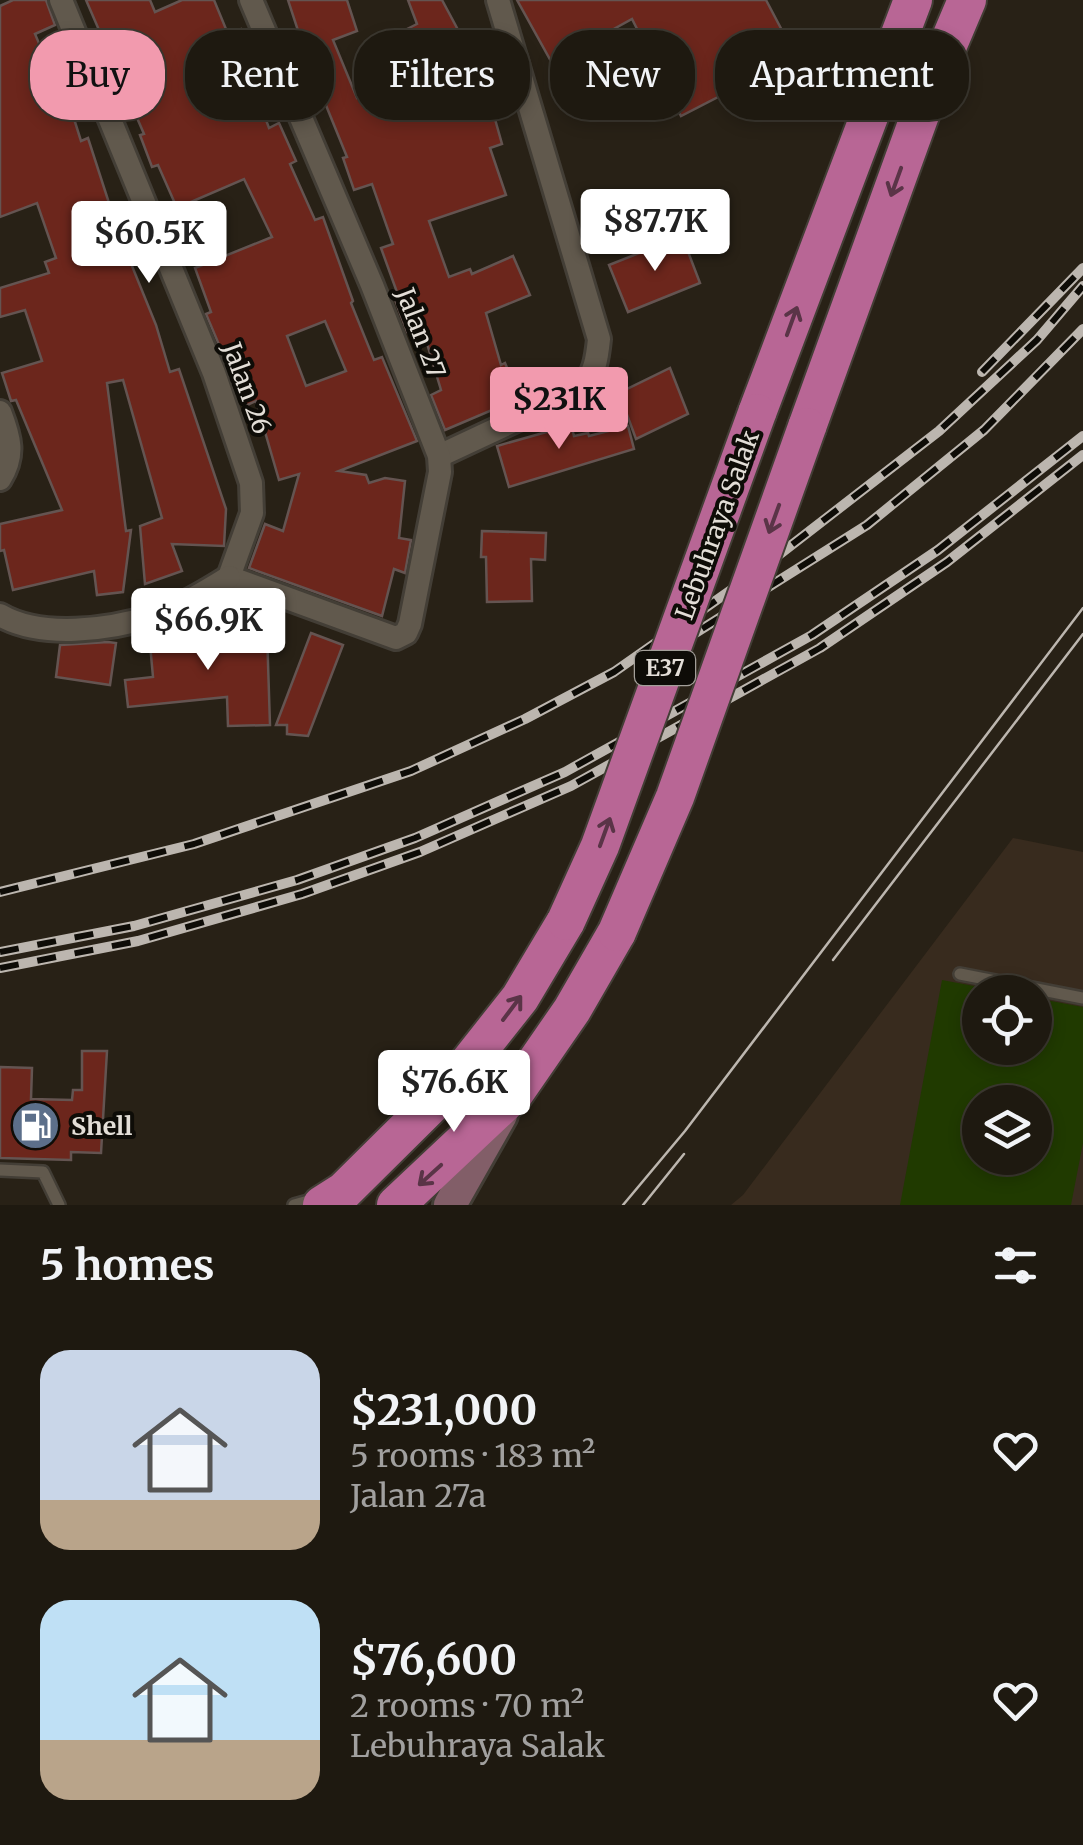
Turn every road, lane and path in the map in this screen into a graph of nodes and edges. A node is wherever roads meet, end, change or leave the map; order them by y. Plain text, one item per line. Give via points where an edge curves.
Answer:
1 (60, 0) edge
2 (251, 0) edge
3 (498, 0) edge
4 (913, 0) edge
5 (967, 0) edge
6 (0, 412) edge
7 (439, 456) junction
8 (0, 480) edge
9 (229, 576) junction
10 (0, 615) edge
11 (960, 974) dead end
12 (1083, 998) edge
13 (514, 1094) junction
14 (0, 1170) edge
15 (333, 1198) edge
16 (59, 1205) edge
17 (294, 1205) edge
18 (396, 1205) edge
19 (450, 1205) edge

1 - 9 street, Jalan 26 via 214,373 251,483 252,513
2 - 7 street, Jalan 27
3 - 7 street via 599,339 592,377 582,389
15 -> 4 highway, Lebuhraya Salak / E37, bridge via 452,1084 520,998 566,921 600,846
5 -> 13 highway, Lebuhraya Salak / E37, bridge via 676,797 617,932
6 - 8 street via 11,452
7 - 9 street, Jalan 27 via 406,633 386,637
9 - 10 street via 152,616 101,627 32,627
11 - 12 lane
13 -> 18 highway, Lebuhraya Salak / E37
13 - 19 main road
14 - 16 lane via 44,1172
15 - 17 lane

